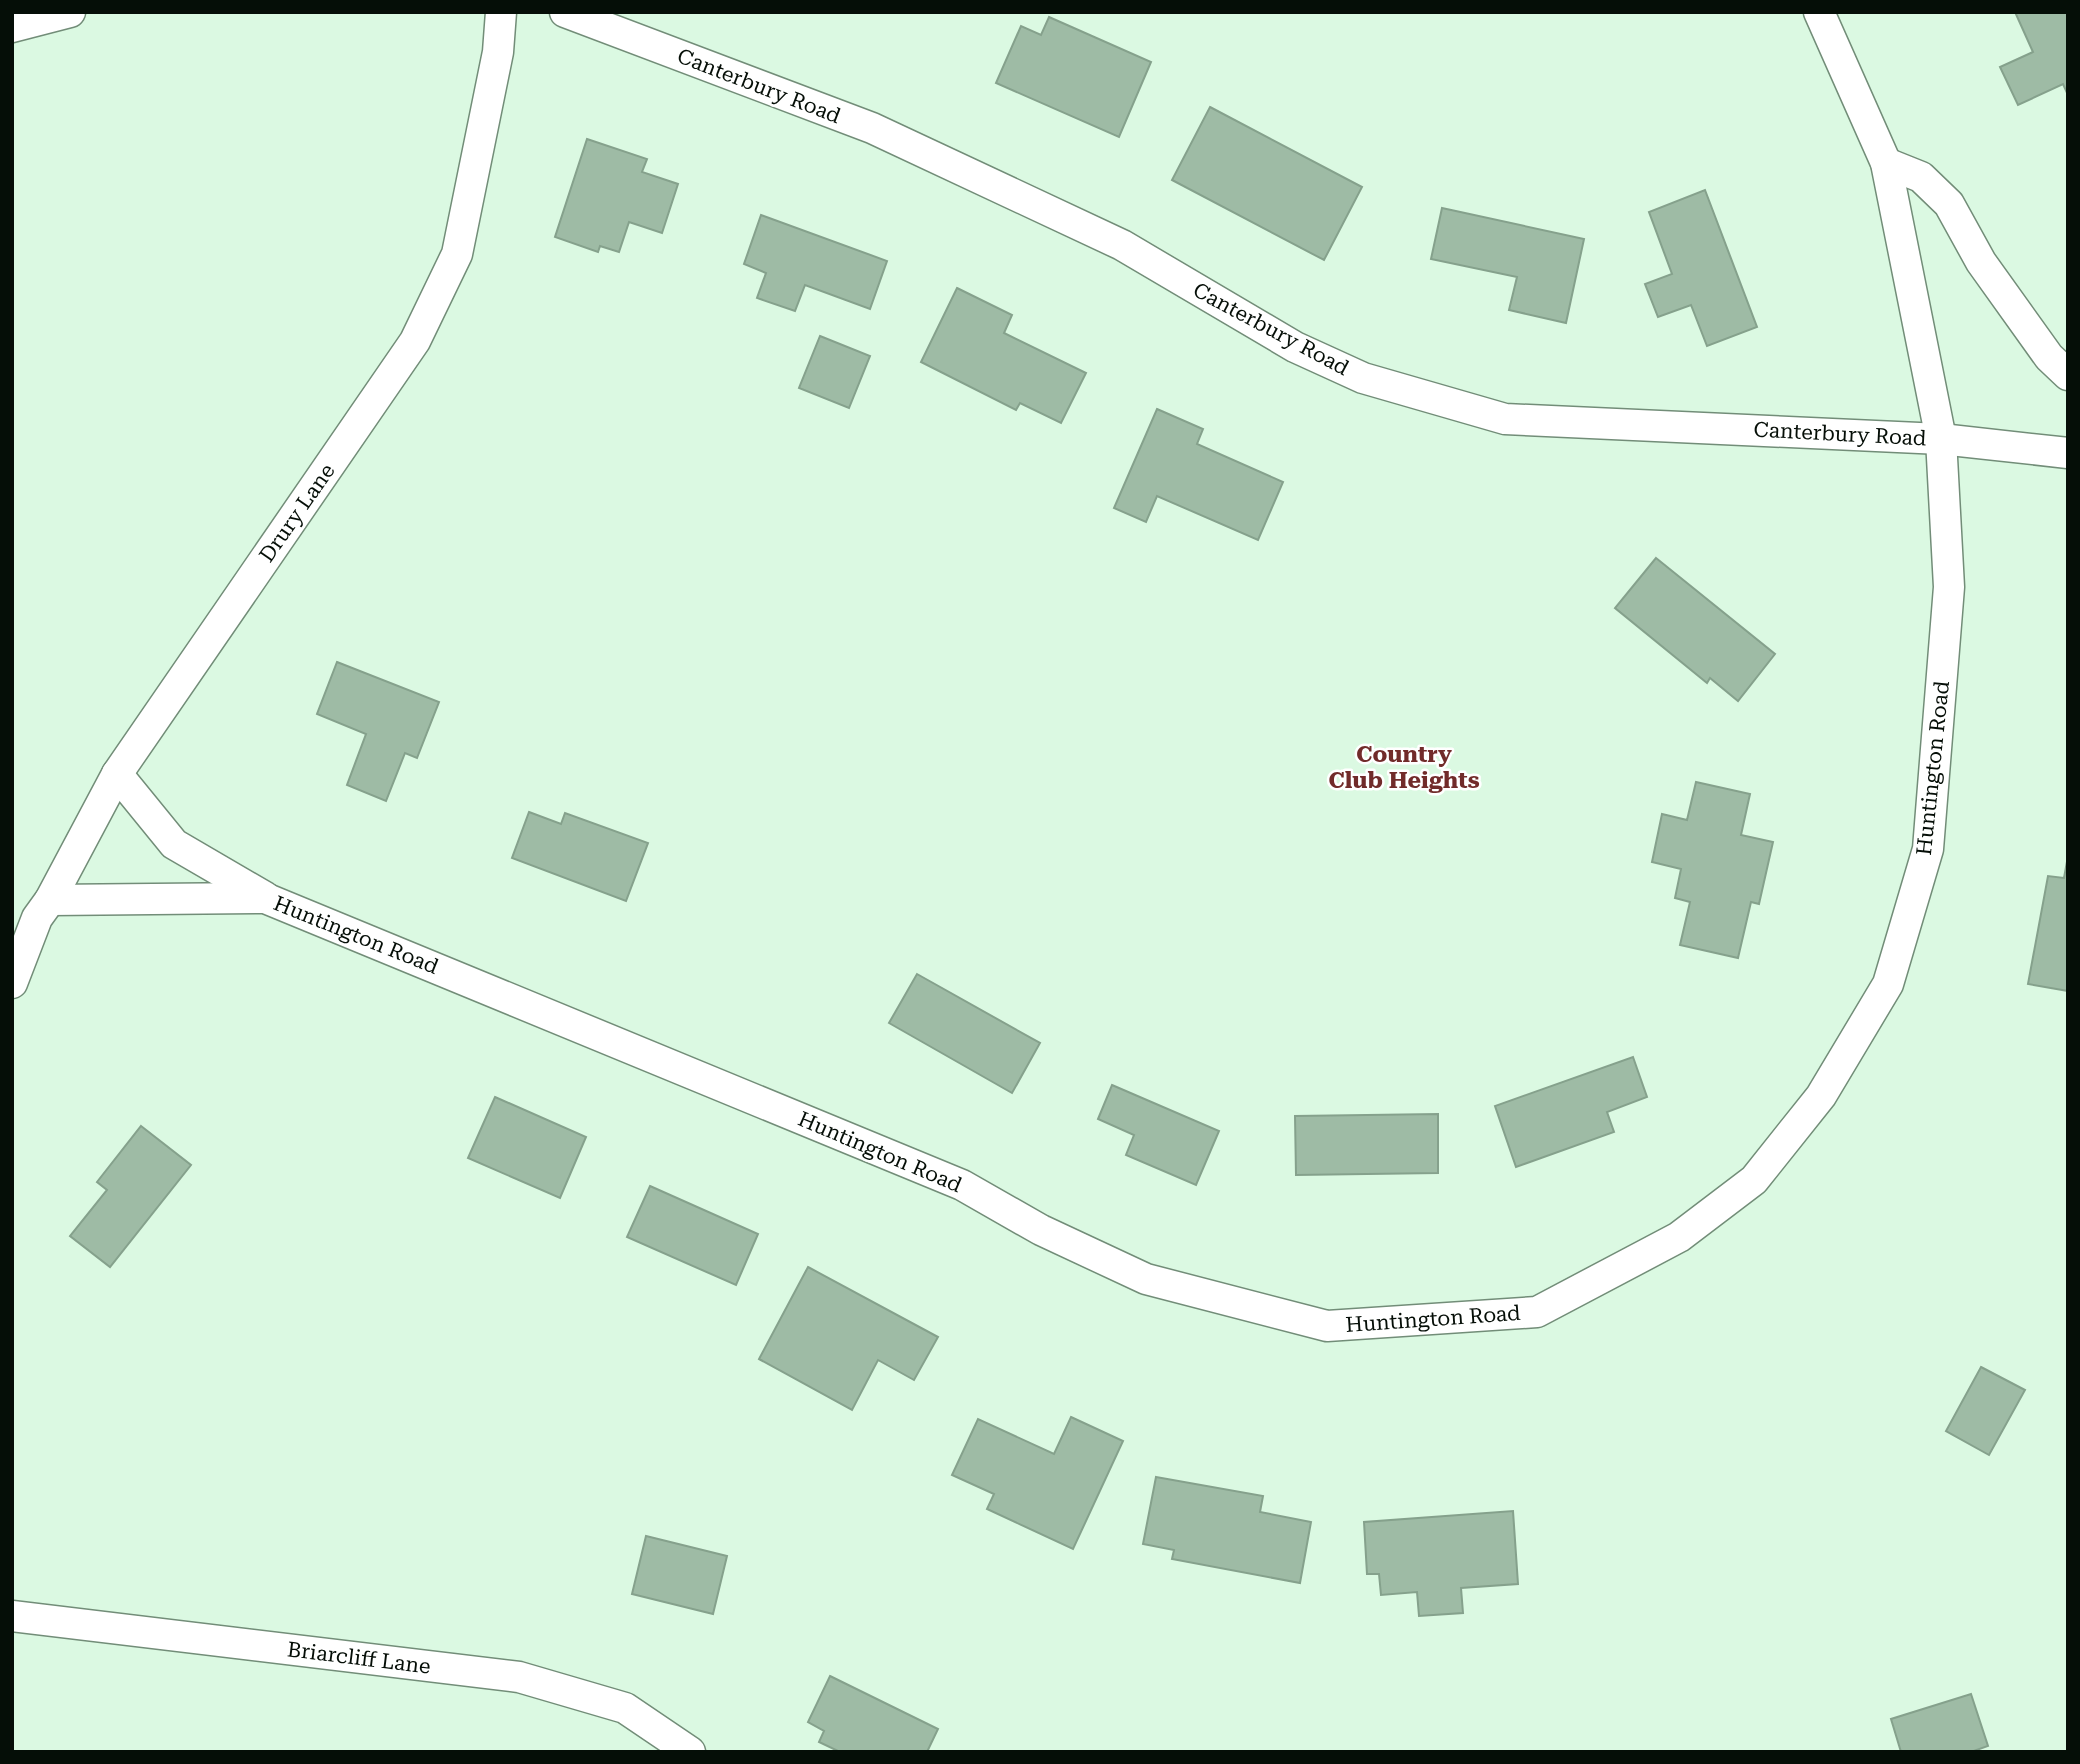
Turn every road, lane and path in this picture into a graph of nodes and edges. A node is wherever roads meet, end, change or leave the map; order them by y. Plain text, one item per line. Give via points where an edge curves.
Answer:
1 (70, 12) edge
2 (501, 12) edge
3 (565, 12) edge
4 (1819, 12) edge
5 (12, 27) edge
6 (1886, 163) junction
7 (2068, 375) edge
8 (1941, 439) junction
9 (2068, 453) edge
10 (117, 774) junction
11 (265, 898) junction
12 (50, 900) junction
13 (12, 983) edge
14 (12, 1616) edge
15 (690, 1752) edge

1 - 5 street
2 - 10 street, Drury Lane via 498,52 457,254 415,341
3 - 8 street, Canterbury Road via 872,128 1122,246 1295,347 1363,378 1505,419
4 - 6 street, Huntington Road
6 - 7 street via 1921,177 1949,204 1981,262 2049,357
6 - 8 street, Huntington Road
8 - 9 street, Canterbury Road
8 - 11 street, Huntington Road via 1949,587 1928,849 1888,984 1821,1096 1754,1180 1679,1237 1537,1312 1327,1326 1146,1279 1041,1230 962,1185
10 - 11 street via 174,844
10 - 12 street, Drury Lane
11 - 12 street, Huntington Road
12 - 13 street, Drury Lane via 37,918
14 - 15 street, Briarcliff Lane via 519,1677 625,1709

